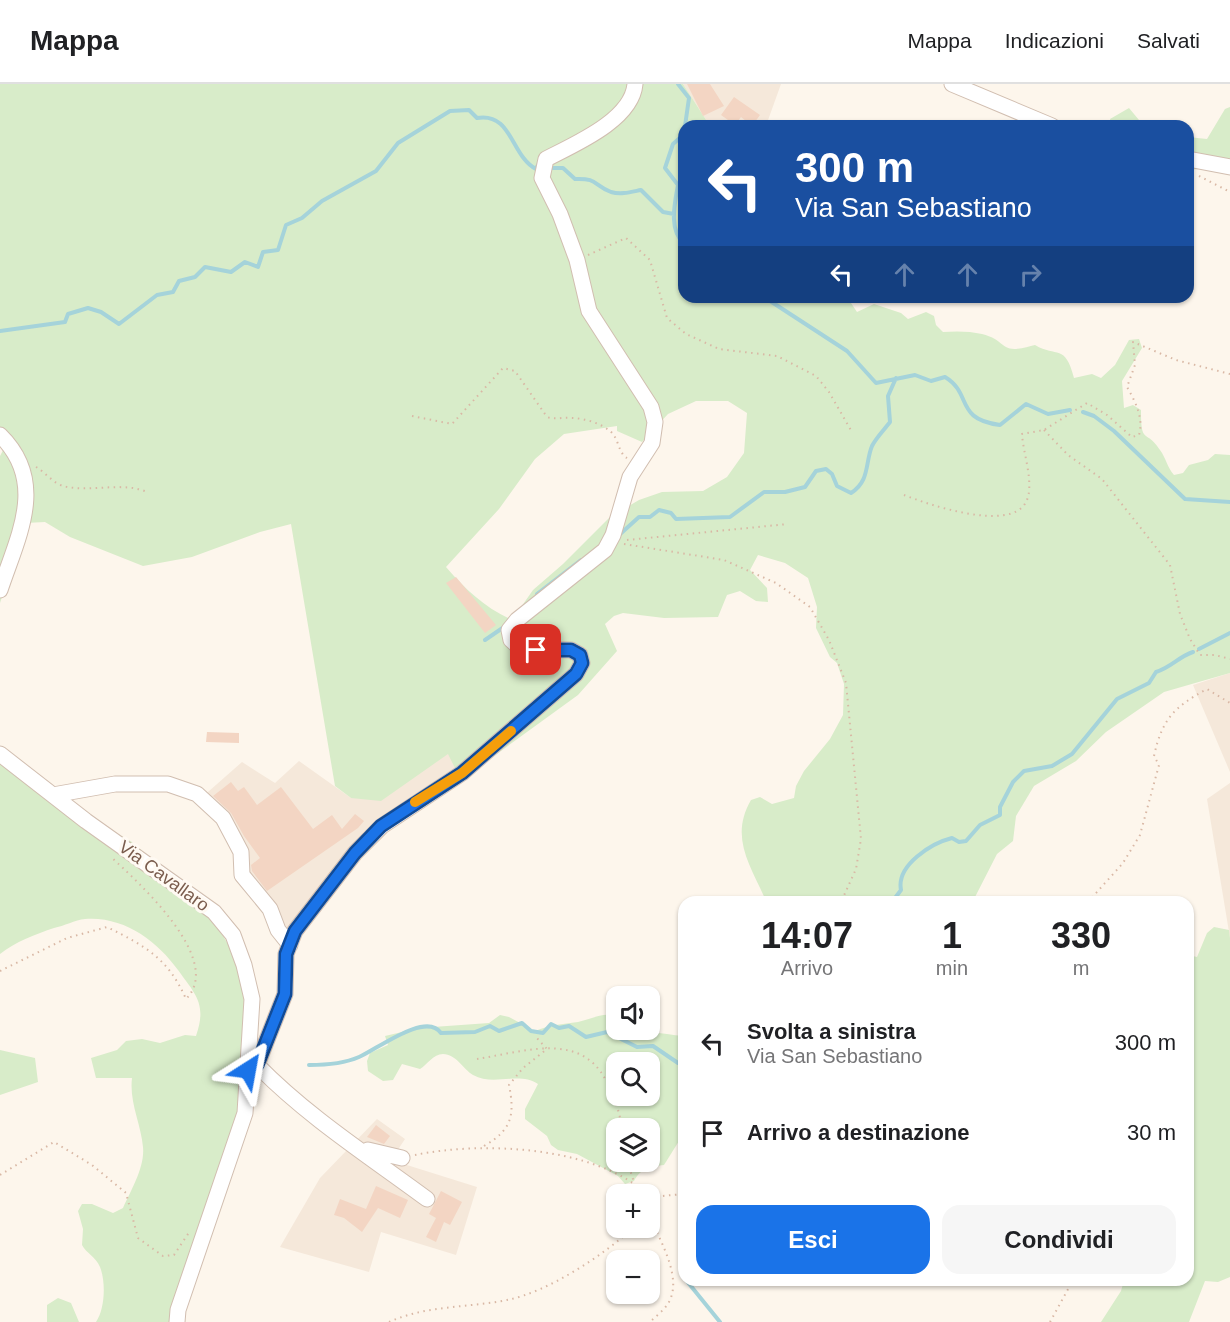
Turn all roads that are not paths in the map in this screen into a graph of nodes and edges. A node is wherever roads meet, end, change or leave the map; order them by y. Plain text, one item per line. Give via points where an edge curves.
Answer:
1 (635, 84) edge
2 (952, 84) edge
3 (1038, 120) edge
4 (1194, 160) edge
5 (1230, 167) edge
6 (0, 435) edge
7 (0, 590) edge
8 (0, 754) edge
9 (53, 795) junction
10 (290, 945) junction
11 (253, 1067) junction
12 (349, 1143) junction
13 (402, 1158) road end
14 (428, 1199) dead end
15 (177, 1322) edge

1 - 10 street via 628,106 612,120 546,159 542,178 577,260 590,311 651,407 655,422 652,443 630,477 605,550 509,630 510,640 521,649 571,650 580,655 582,663 576,674 462,773 381,826 295,931
2 - 3 street
4 - 5 street
6 - 7 street via 12,447 27,483 25,514
8 - 9 street, Via Cavallaro
9 - 10 street via 115,784 168,784 197,794 223,818 241,852 242,875 270,909 278,930
9 - 11 street, Via Cavallaro via 214,912 233,935 252,999
10 - 11 street via 286,954 285,994
11 - 12 street
11 - 15 street, Via Cavallaro via 245,1113
12 - 13 street via 383,1156
12 - 14 street

